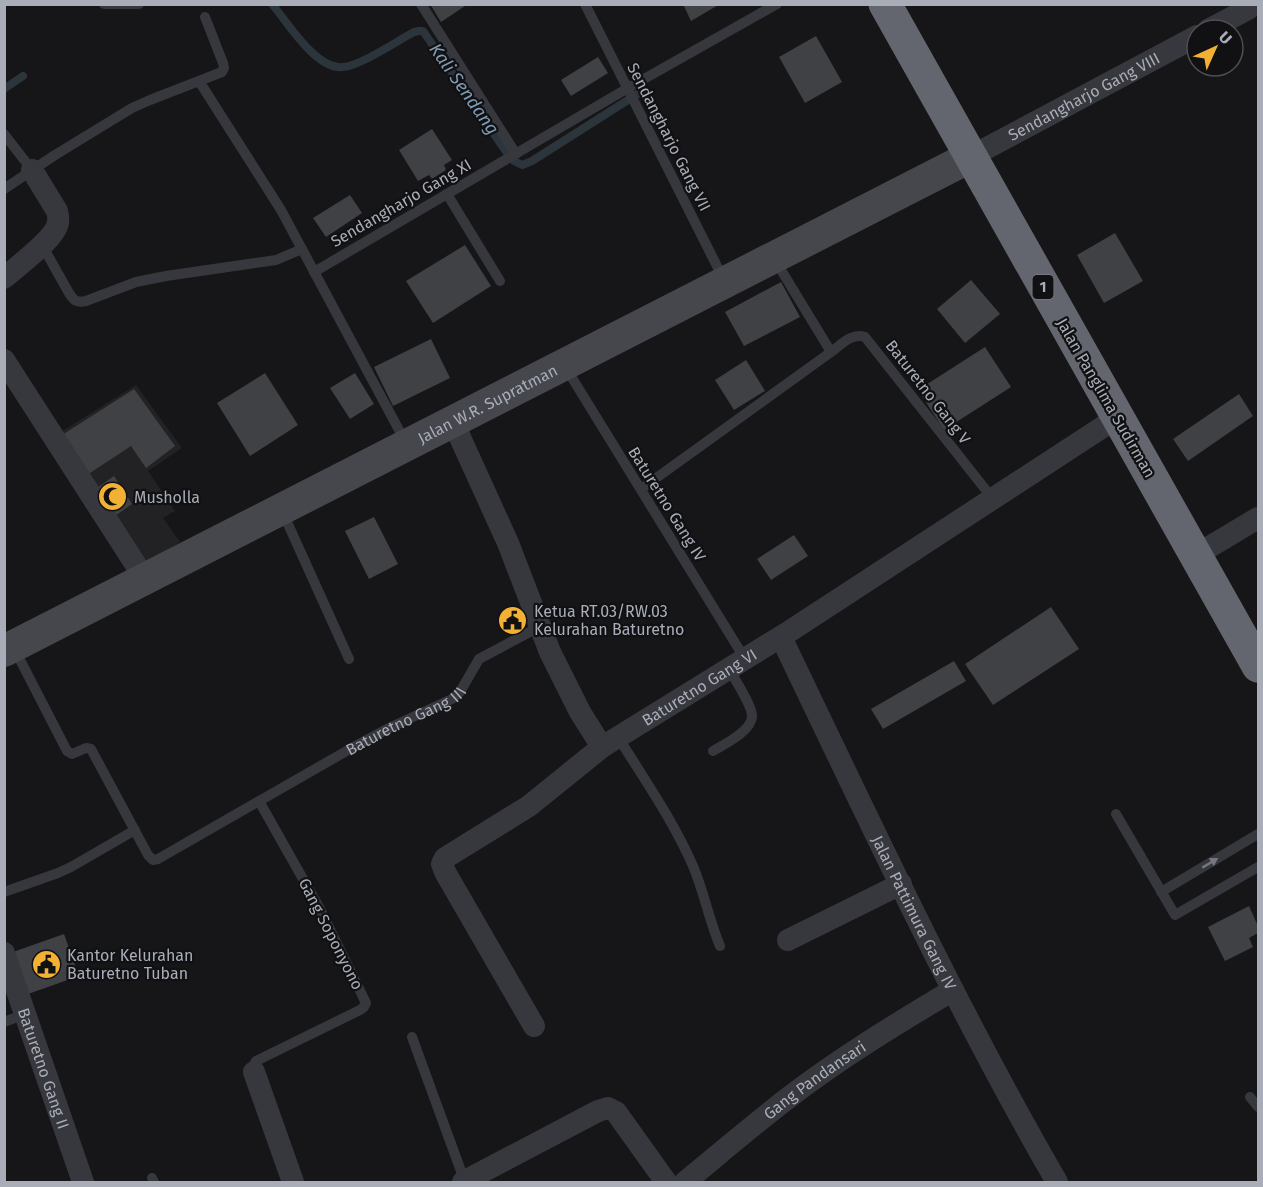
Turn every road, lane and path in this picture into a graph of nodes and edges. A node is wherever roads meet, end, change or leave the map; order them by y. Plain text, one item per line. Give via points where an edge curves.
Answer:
1 (104, 4) edge
2 (139, 4) edge
3 (422, 4) edge
4 (585, 4) edge
5 (777, 4) edge
6 (885, 4) edge
7 (205, 17) dead end
8 (1185, 42) edge
9 (199, 81) junction
10 (629, 91) junction
11 (4, 134) edge
12 (516, 154) junction
13 (970, 157) junction
14 (32, 170) junction
15 (4, 189) edge
16 (447, 194) junction
17 (42, 245) junction
18 (302, 249) junction
19 (773, 258) junction
20 (314, 272) junction
21 (4, 278) edge
22 (500, 281) dead end
23 (725, 282) junction
24 (831, 352) junction
25 (4, 360) edge
26 (564, 365) junction
27 (1118, 417) junction
28 (453, 422) junction
29 (407, 445) junction
30 (640, 489) junction
31 (993, 499) junction
32 (282, 510) junction
33 (1258, 518) edge
34 (1196, 555) junction
35 (146, 579) junction
36 (539, 627) junction
37 (781, 637) junction
38 (9, 649) edge
39 (349, 659) dead end
40 (737, 664) junction
41 (1258, 666) edge
42 (610, 742) junction
43 (713, 751) dead end
44 (259, 801) junction
45 (1116, 814) dead end
46 (135, 830) junction
47 (1258, 834) edge
48 (1258, 867) edge
49 (901, 884) junction
50 (4, 892) edge
51 (1161, 892) junction
52 (788, 940) dead end
53 (720, 946) dead end
54 (4, 953) edge
55 (953, 990) junction
56 (15, 1018) edge
57 (534, 1026) dead end
58 (412, 1037) dead end
59 (254, 1072) joint
60 (1250, 1097) dead end
61 (1258, 1107) edge
62 (83, 1182) edge
63 (293, 1182) edge
64 (464, 1182) edge
65 (666, 1182) edge
66 (685, 1182) edge
67 (1057, 1182) edge

1 - 2 lane
3 - 12 lane
4 - 10 lane, Sendangharjo Gang VII
5 - 10 lane, Sendangharjo Gang XI
6 - 13 highway, Jalan Panglima Sudirman / 1
7 - 9 lane via 224,68
8 - 13 street, Sendangharjo Gang VIII
9 - 14 lane via 142,103
9 - 18 lane
10 - 12 lane, Sendangharjo Gang XI
10 - 23 lane, Sendangharjo Gang VII
11 - 14 lane
12 - 16 lane, Sendangharjo Gang XI
13 - 19 street, Jalan W.R. Supratman
13 - 27 highway, Jalan Panglima Sudirman / 1
14 - 15 lane
14 - 17 street via 59,218 55,230
16 - 20 lane, Sendangharjo Gang XI
16 - 22 lane
17 - 18 lane via 78,302 136,282 261,263
17 - 21 street
18 - 20 lane
19 - 23 street, Jalan W.R. Supratman
19 - 24 lane
20 - 29 lane
23 - 26 street, Jalan W.R. Supratman
24 - 30 lane
24 - 31 lane, Baturetno Gang V via 853,337 865,337
25 - 35 street
26 - 28 street, Jalan W.R. Supratman
26 - 30 lane, Baturetno Gang IV
27 - 31 street, Baturetno Gang VI
27 - 34 highway, Jalan Panglima Sudirman / 1
28 - 29 street, Jalan W.R. Supratman
28 - 36 street via 508,543
29 - 32 street, Jalan W.R. Supratman
30 - 40 lane, Baturetno Gang IV
31 - 37 street, Baturetno Gang VI
32 - 35 street, Jalan W.R. Supratman
32 - 39 lane
33 - 34 street
34 - 41 highway, Jalan Panglima Sudirman / 1
35 - 38 street, Jalan W.R. Supratman
36 - 42 street via 590,729
36 - 44 lane, Baturetno Gang III via 479,659 452,699 388,728
37 - 40 street, Baturetno Gang VI
37 - 49 street, Jalan Pattimura Gang IV
38 - 46 lane via 67,751 72,754 92,749
40 - 42 street, Baturetno Gang VI
40 - 43 lane, Baturetno Gang IV via 752,717 744,731
42 - 53 lane via 682,843
42 - 57 street, Baturetno Gang VI via 536,801 445,858 442,864
44 - 46 lane, Baturetno Gang III via 155,860 150,858
44 - 59 lane, Gang Soponyono via 366,1004 256,1061
45 - 51 lane
46 - 50 lane via 71,867
51 -> 47 lane
48 - 51 lane via 1175,915
49 - 52 street
49 - 55 street, Jalan Pattimura Gang IV
54 - 56 street, Baturetno Gang II
55 - 66 street, Gang Pandansari via 871,1040 790,1097
55 - 67 street, Jalan Pattimura Gang IV
56 - 62 street, Baturetno Gang II
58 - 64 lane
59 - 63 street, Gang Soponyono
60 - 61 lane
64 - 65 street via 608,1108 616,1112

